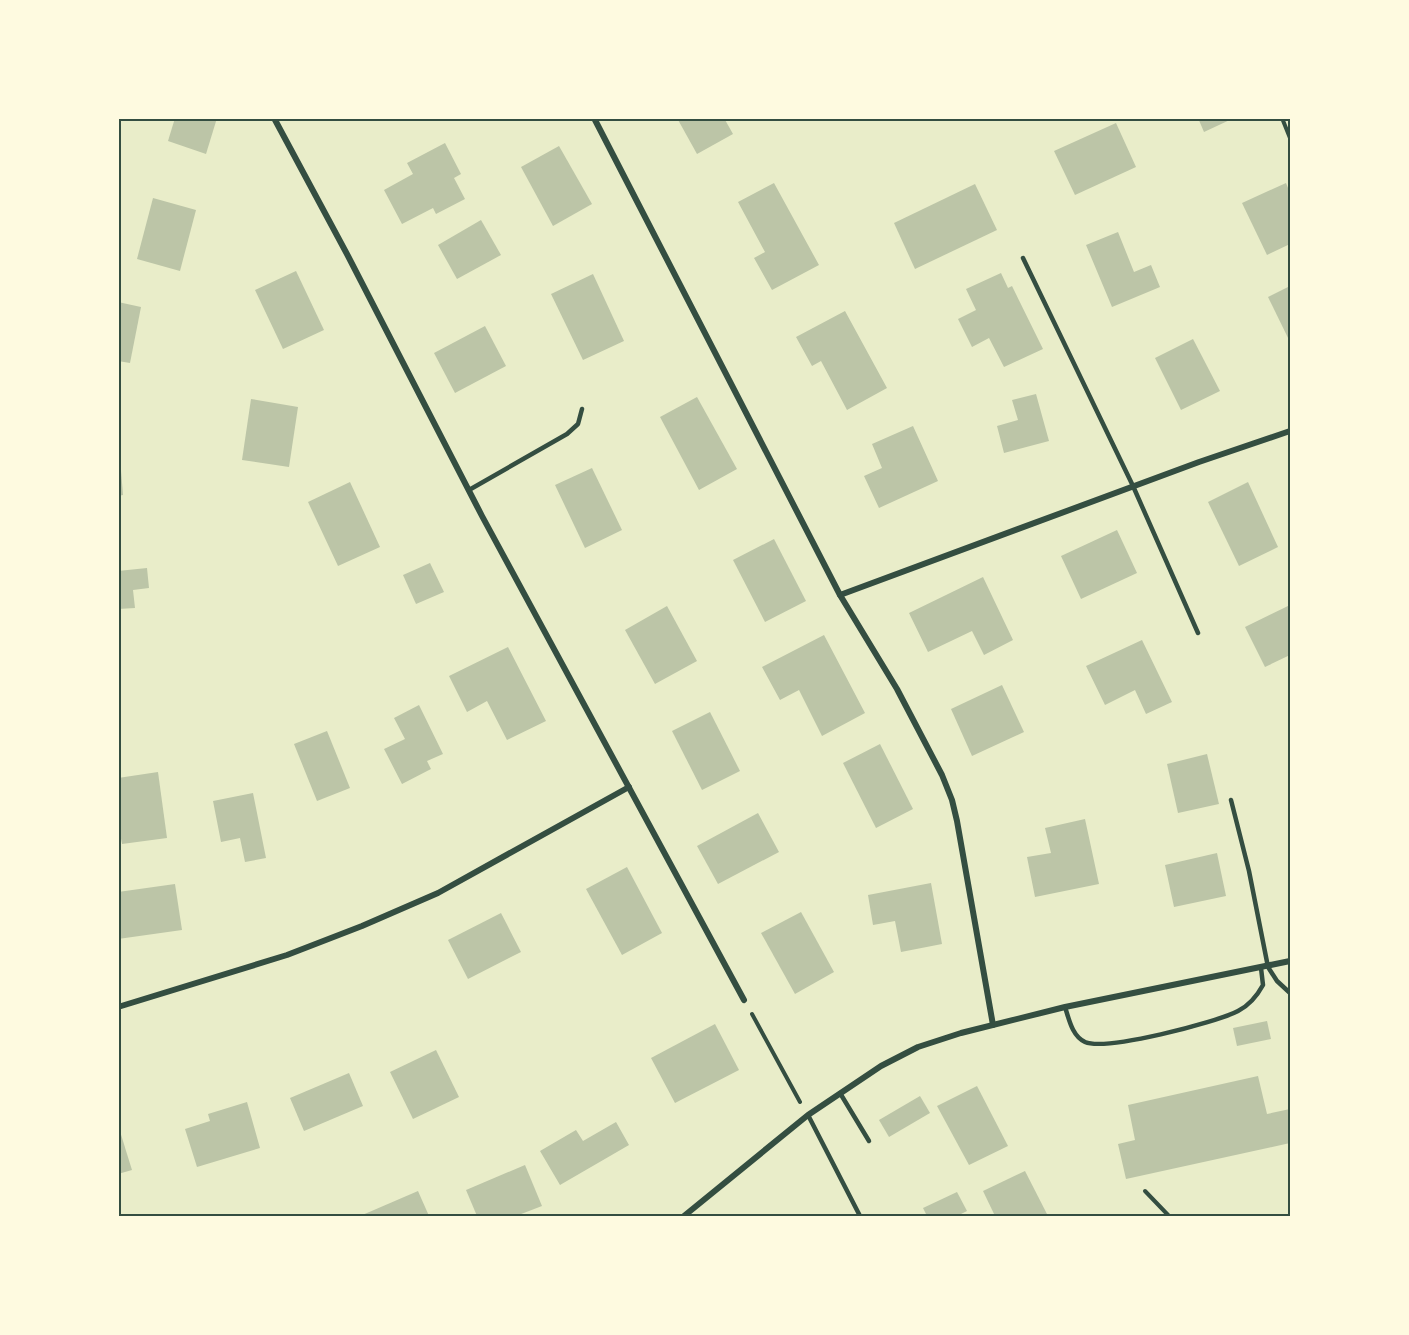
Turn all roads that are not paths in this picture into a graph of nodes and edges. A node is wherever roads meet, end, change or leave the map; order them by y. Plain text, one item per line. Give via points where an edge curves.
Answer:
1 (274, 118) edge
2 (594, 118) edge
3 (1023, 258) dead end
4 (582, 410) dead end
5 (1290, 431) edge
6 (1133, 486) junction
7 (469, 490) junction
8 (840, 595) junction
9 (1198, 633) dead end
10 (629, 787) junction
11 (1231, 800) dead end
12 (1290, 961) edge
13 (1264, 967) junction
14 (1290, 993) edge
15 (744, 1000) road end
16 (118, 1007) edge
17 (1065, 1007) junction
18 (993, 1025) junction
19 (840, 1093) junction
20 (808, 1115) junction
21 (869, 1141) dead end
22 (684, 1216) edge
23 (860, 1216) edge

1 - 7 street
2 - 8 street
3 - 6 lane
4 - 7 lane via 578,424 567,434
5 - 6 street
6 - 8 street
6 - 9 lane
7 - 10 street
8 - 18 street via 897,689 952,800
10 - 15 street
10 - 16 street via 438,892 362,926 287,956
11 - 13 lane via 1249,871
12 - 13 street
13 - 14 lane
13 - 17 street
13 - 17 lane via 1263,985 1252,1002 1239,1011 1141,1039 1096,1045 1086,1042 1070,1024
17 - 18 street
18 - 19 street via 918,1047
19 - 20 street
19 - 21 lane
20 - 22 street
20 - 23 lane

